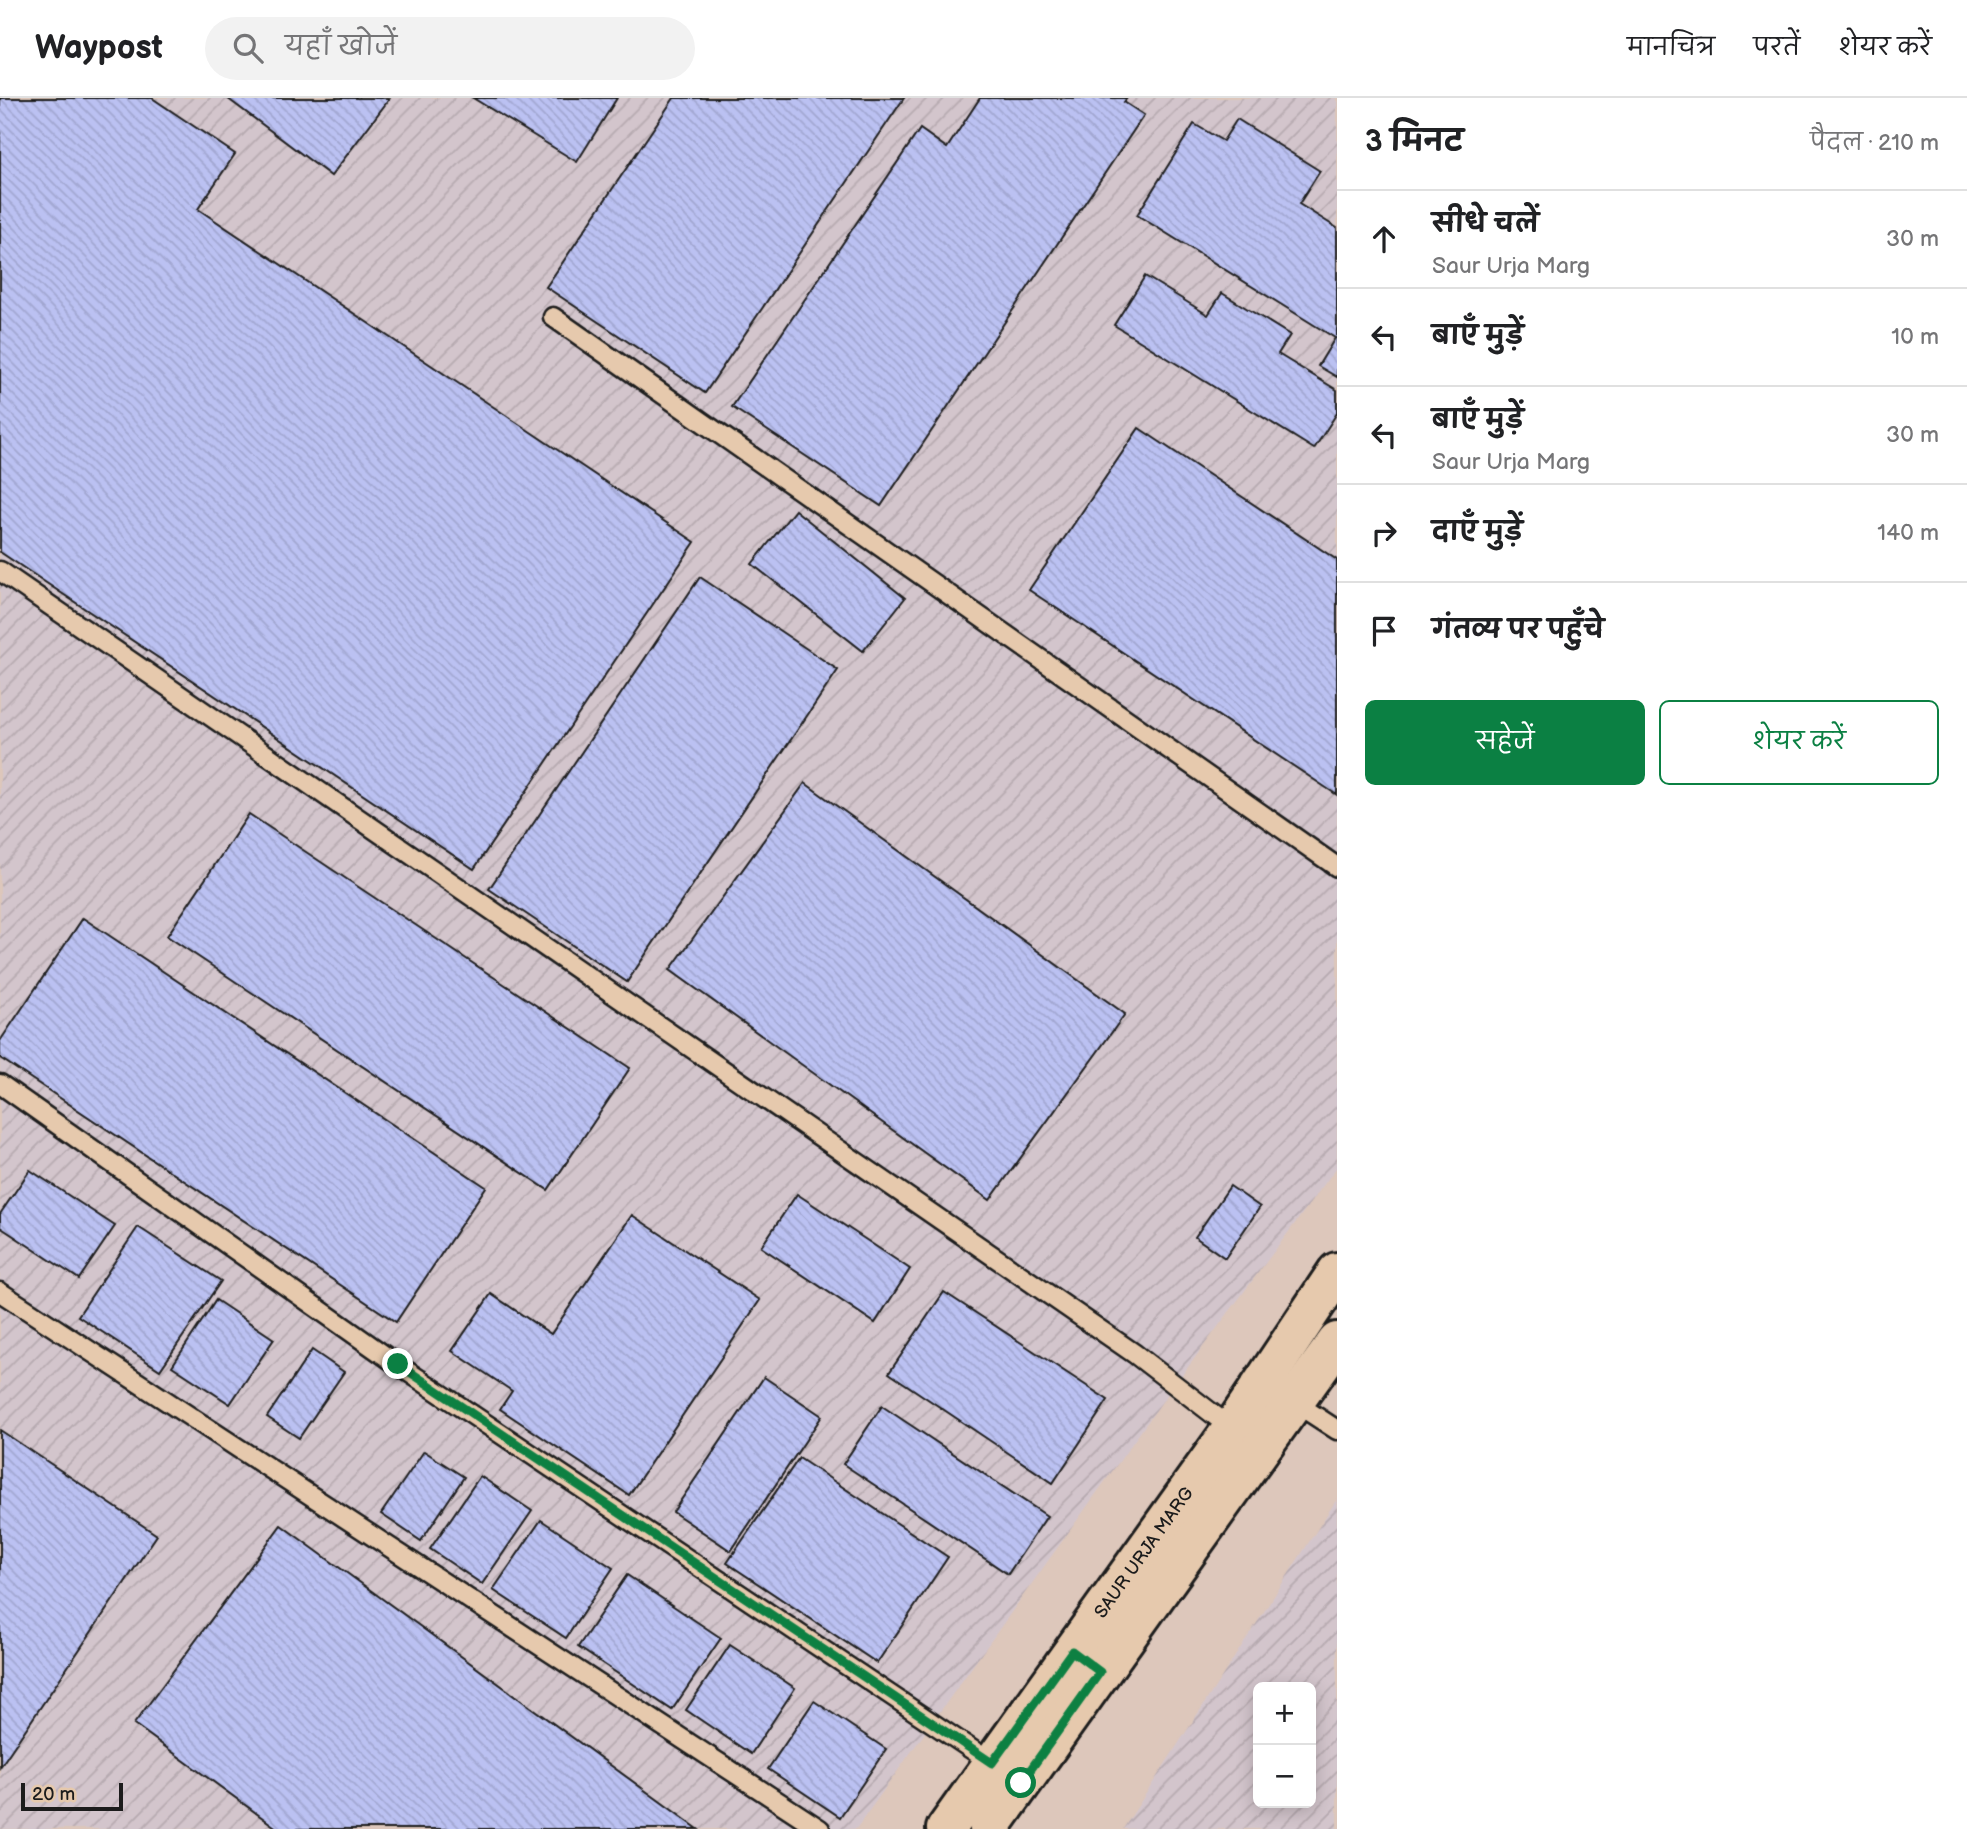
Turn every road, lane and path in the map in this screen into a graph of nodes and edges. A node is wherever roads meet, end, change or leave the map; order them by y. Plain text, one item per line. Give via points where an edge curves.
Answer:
1 (553, 317) dead end
2 (0, 571) edge
3 (1337, 867) edge
4 (0, 1084) edge
5 (1337, 1272) edge
6 (0, 1292) edge
7 (1337, 1342) edge
8 (1294, 1402) junction
9 (1337, 1430) edge
10 (1246, 1439) junction
11 (1086, 1662) junction
12 (992, 1763) junction
13 (820, 1829) edge
14 (946, 1829) edge
15 (989, 1829) edge

1 - 3 lane
2 - 10 lane via 1135,1354
4 - 12 lane via 398,1364
5 - 10 street, SAUR URJA MARG
6 - 13 lane
7 - 8 street, SAUR URJA MARG
8 - 9 lane
8 - 10 street, SAUR URJA MARG
10 - 11 street, SAUR URJA MARG
11 - 12 street, SAUR URJA MARG
11 - 15 street, SAUR URJA MARG
12 - 14 street, SAUR URJA MARG

